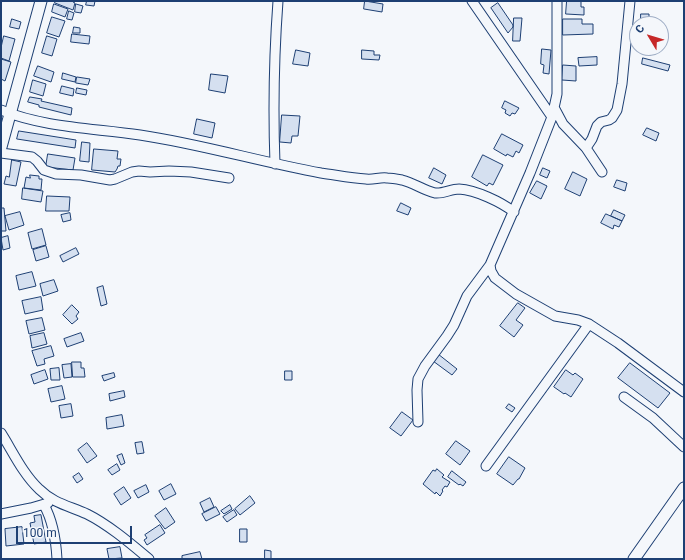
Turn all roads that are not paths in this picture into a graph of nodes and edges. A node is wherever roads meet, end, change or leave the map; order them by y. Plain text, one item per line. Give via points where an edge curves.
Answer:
1 (41, 1) edge
2 (278, 1) edge
3 (472, 1) edge
4 (557, 1) edge
5 (630, 1) edge
6 (636, 1) edge
7 (630, 12) junction
8 (5, 112) edge
9 (553, 113) junction
10 (1, 147) edge
11 (586, 148) junction
12 (1, 153) edge
13 (275, 164) junction
14 (602, 172) dead end
15 (229, 178) dead end
16 (514, 212) junction
17 (490, 266) junction
18 (589, 324) junction
19 (684, 392) edge
20 (624, 397) dead end
21 (418, 422) dead end
22 (1, 433) edge
23 (684, 448) edge
24 (486, 466) dead end
25 (684, 488) edge
26 (53, 501) junction
27 (44, 505) junction
28 (1, 514) edge
29 (56, 559) edge
30 (149, 559) edge
31 (634, 559) edge

1 - 8 main road
2 - 13 street via 273,119
3 - 9 street
4 - 9 street via 557,94
5 - 7 street
6 - 7 street
7 - 11 street via 617,110 612,118 597,126
8 - 10 main road
8 - 13 street via 33,120 179,142
9 - 11 street
9 - 16 street
11 - 14 street
12 - 15 street via 32,157 44,170 56,174 110,180 139,171 191,172
13 - 16 street via 367,179 402,180 438,193 459,189 472,191 505,204
16 - 17 street
17 - 18 street via 493,275 500,282 555,316
17 - 21 street via 467,296 454,325 418,379
18 - 19 street
18 - 24 street
20 - 23 street via 653,418
22 - 26 street via 28,476
25 - 31 main road
26 - 27 street
26 - 30 street via 87,514 126,539
27 - 28 street
27 - 29 street via 55,541

